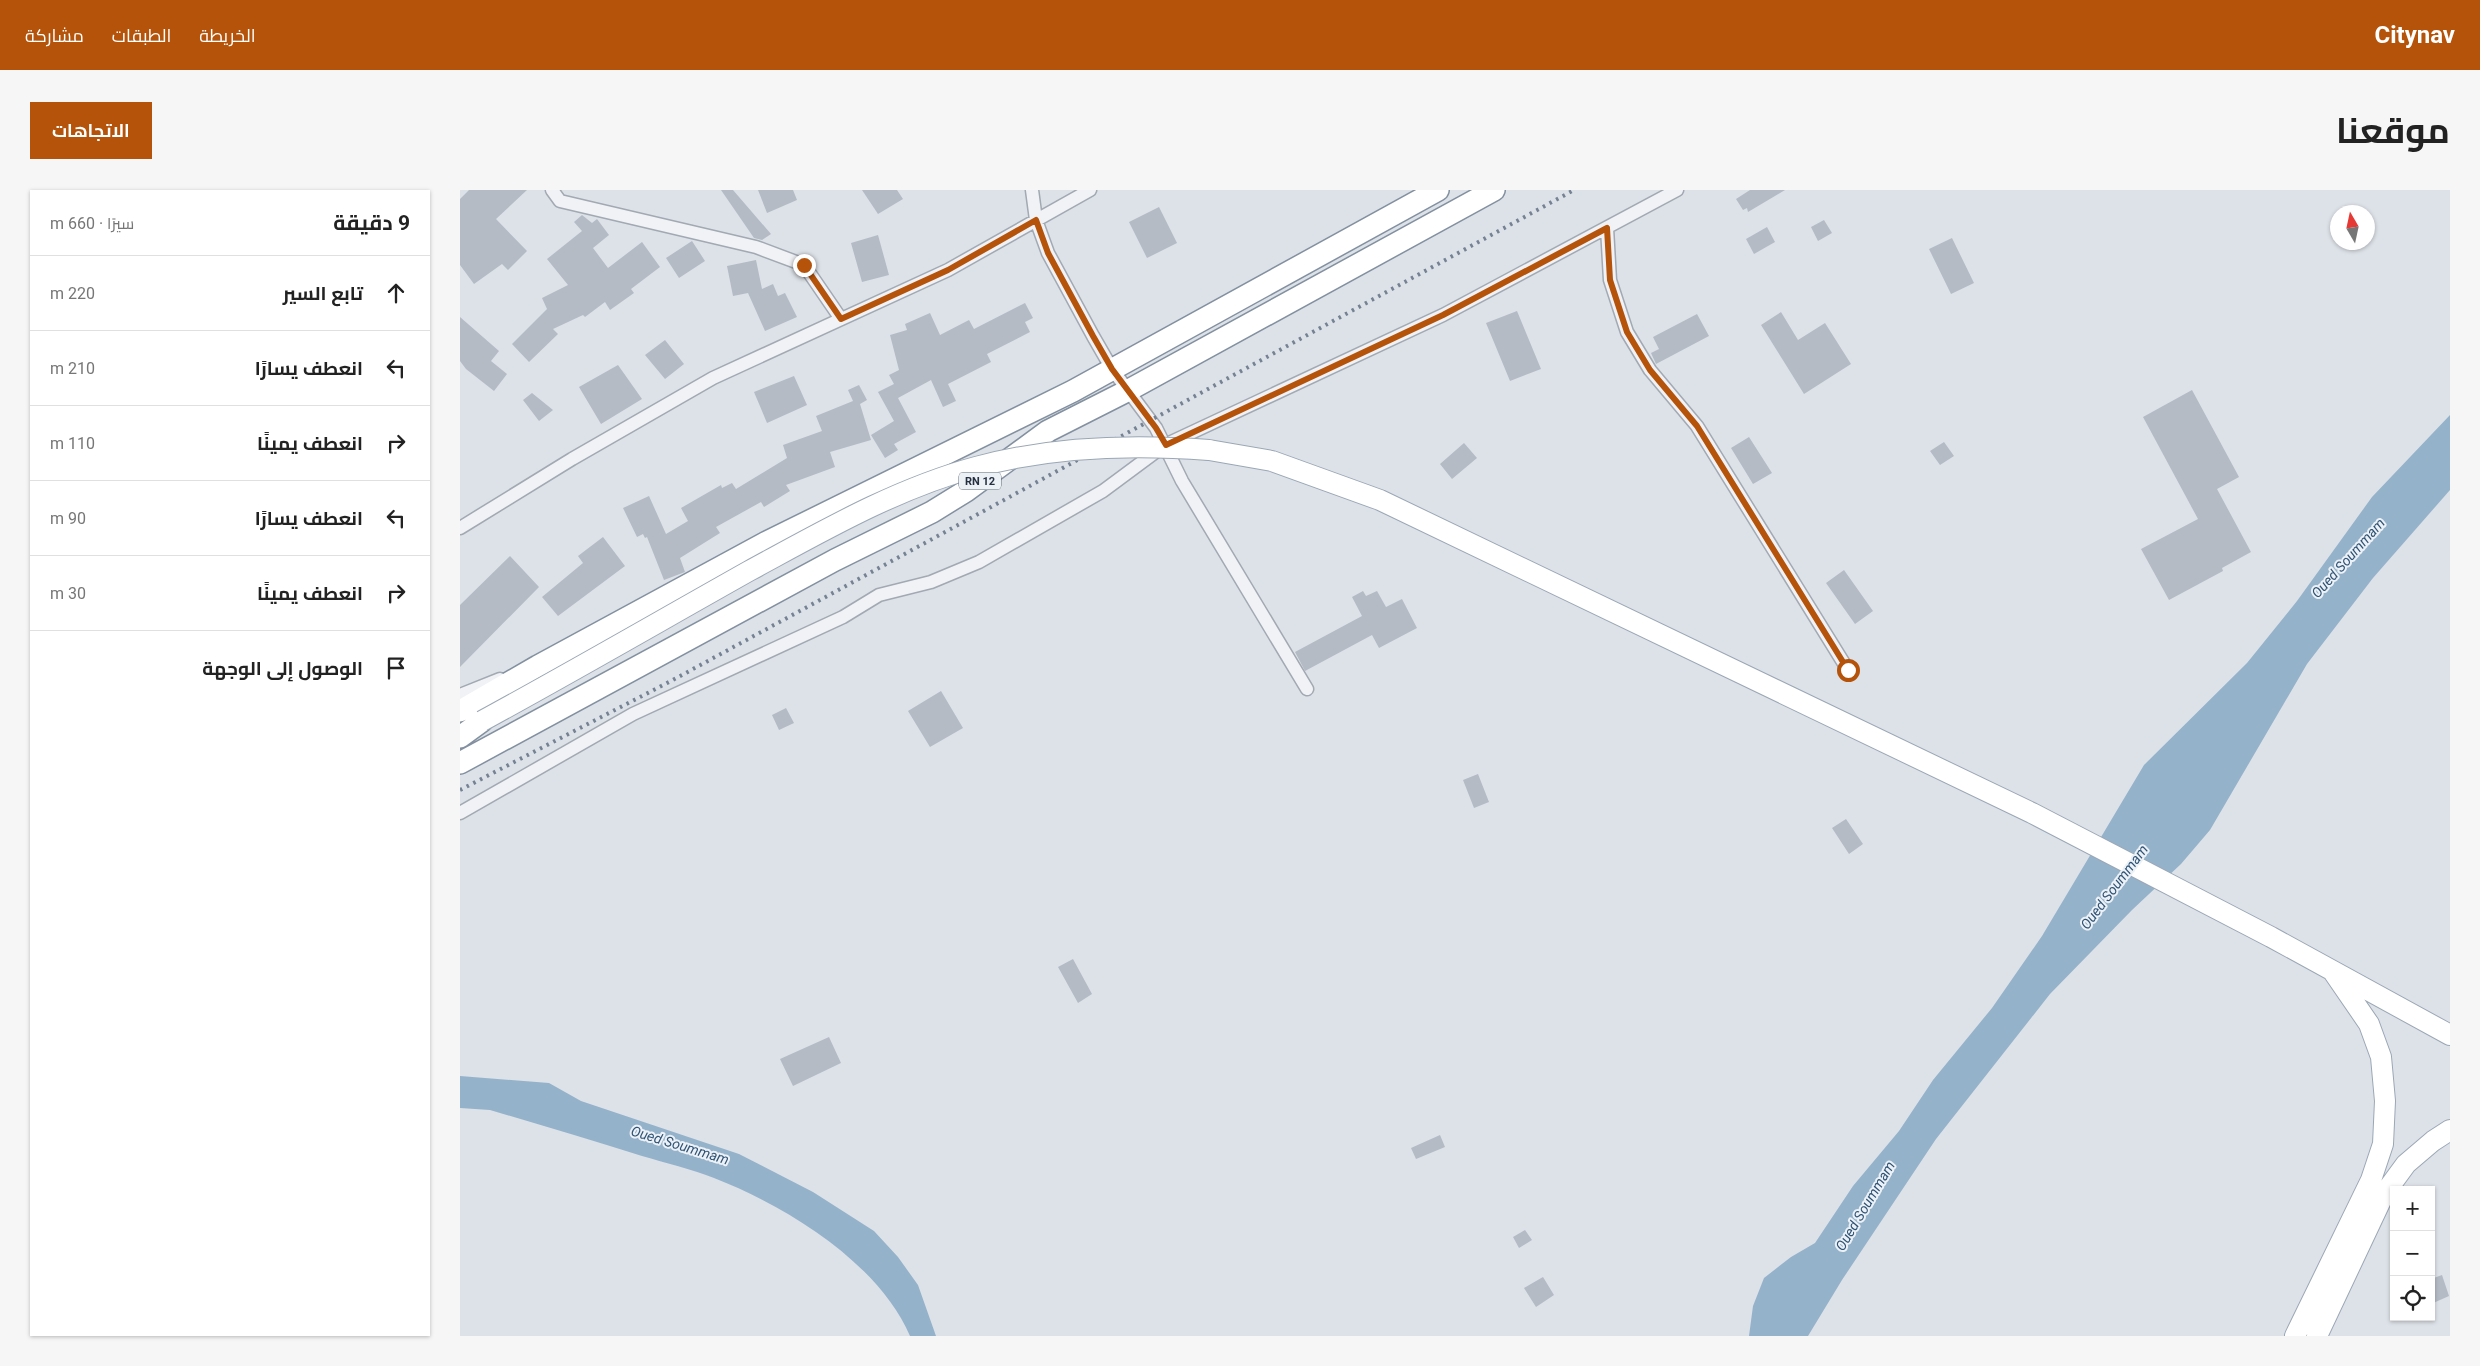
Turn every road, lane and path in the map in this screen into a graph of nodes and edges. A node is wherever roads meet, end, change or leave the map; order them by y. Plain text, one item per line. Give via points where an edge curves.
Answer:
1 (552, 190) edge
2 (1032, 190) edge
3 (1090, 190) edge
4 (1438, 190) edge
5 (1494, 190) edge
6 (1677, 190) edge
7 (1036, 220) junction
8 (1607, 228) junction
9 (841, 319) junction
10 (1112, 369) junction
11 (1129, 390) junction
12 (1166, 445) junction
13 (460, 528) edge
14 (538, 666) junction
15 (1848, 670) dead end
16 (1307, 689) dead end
17 (460, 695) edge
18 (460, 711) edge
19 (482, 721) junction
20 (460, 730) edge
21 (460, 737) edge
22 (460, 763) edge
23 (460, 813) edge
24 (2331, 969) junction
25 (2426, 1022) junction
26 (2450, 1030) edge
27 (2450, 1034) edge
28 (2450, 1130) edge
29 (2295, 1336) edge
30 (2317, 1336) edge

1 - 9 street via 560,201 756,247 804,265
2 - 7 street
3 - 7 street
4 - 10 highway
5 - 11 highway, RN 12
6 - 8 street
7 - 9 street via 948,270
7 - 10 street via 1048,253
8 - 12 street via 1443,315
8 - 15 street via 1610,280 1627,332 1650,370 1697,426
9 - 13 street via 713,378
10 - 11 street
10 - 14 highway via 764,543
11 - 12 street
11 - 22 highway, RN 12 via 1048,431 932,512 826,564
12 - 16 street via 1182,481
12 - 23 street via 1103,491 979,562 931,582 879,595 842,617 633,714
14 - 17 street
14 - 18 highway
19 - 20 highway
19 - 21 highway
19 - 24 main road, bridge via 843,520 921,485 978,466 1077,449 1149,446 1209,450 1272,461 1380,500 2032,813
24 - 25 main road
24 - 29 main road via 2369,1024 2381,1057 2386,1101 2383,1144 2371,1180
25 - 26 main road
25 - 27 main road
28 - 30 main road via 2406,1164 2384,1194

